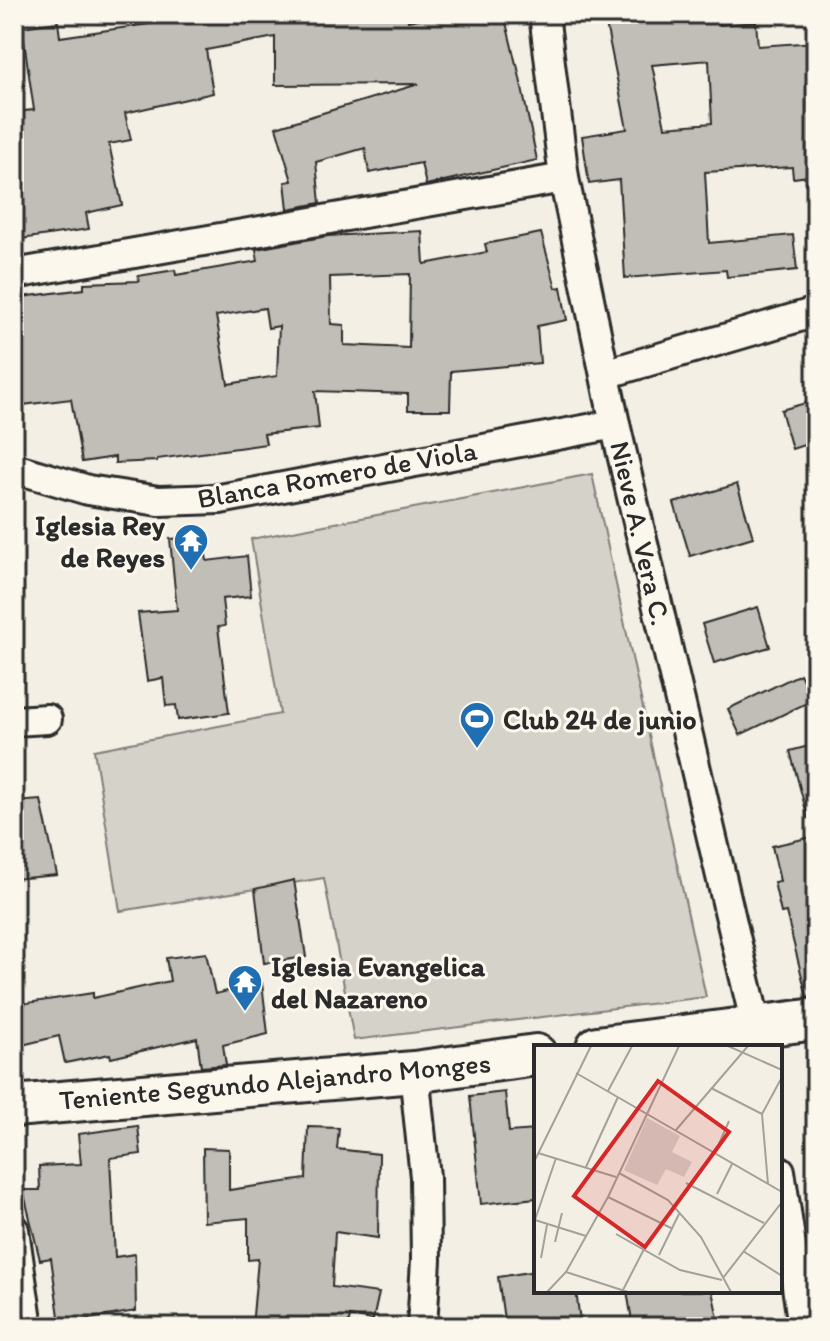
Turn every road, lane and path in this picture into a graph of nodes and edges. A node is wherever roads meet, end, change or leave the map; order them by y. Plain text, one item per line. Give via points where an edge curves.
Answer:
1 (544, 14) edge
2 (564, 178) junction
3 (14, 274) edge
4 (816, 312) edge
5 (605, 374) junction
6 (615, 424) junction
7 (14, 468) edge
8 (47, 719) dead end
9 (14, 721) edge
10 (816, 1019) edge
11 (760, 1036) edge
12 (627, 1045) edge
13 (534, 1055) edge
14 (414, 1072) junction
15 (14, 1106) edge
16 (782, 1185) edge
17 (14, 1230) edge
18 (28, 1327) edge
19 (422, 1327) edge
20 (803, 1327) edge

1 - 2 street, Nieve A. Vera C.
2 - 3 street
2 - 5 street, Nieve A. Vera C.
4 - 5 street
5 - 6 street, Nieve A. Vera C.
6 - 7 street, Blanca Romero de Viola via 220,499 131,497
6 - 11 street, Nieve A. Vera C.
8 - 9 street
10 - 11 street
11 - 12 street
13 - 14 street, Teniente Segundo Alejandro Monges
14 - 15 street, Teniente Segundo Alejandro Monges
14 - 19 street via 425,1177
16 - 20 street
17 - 18 street

